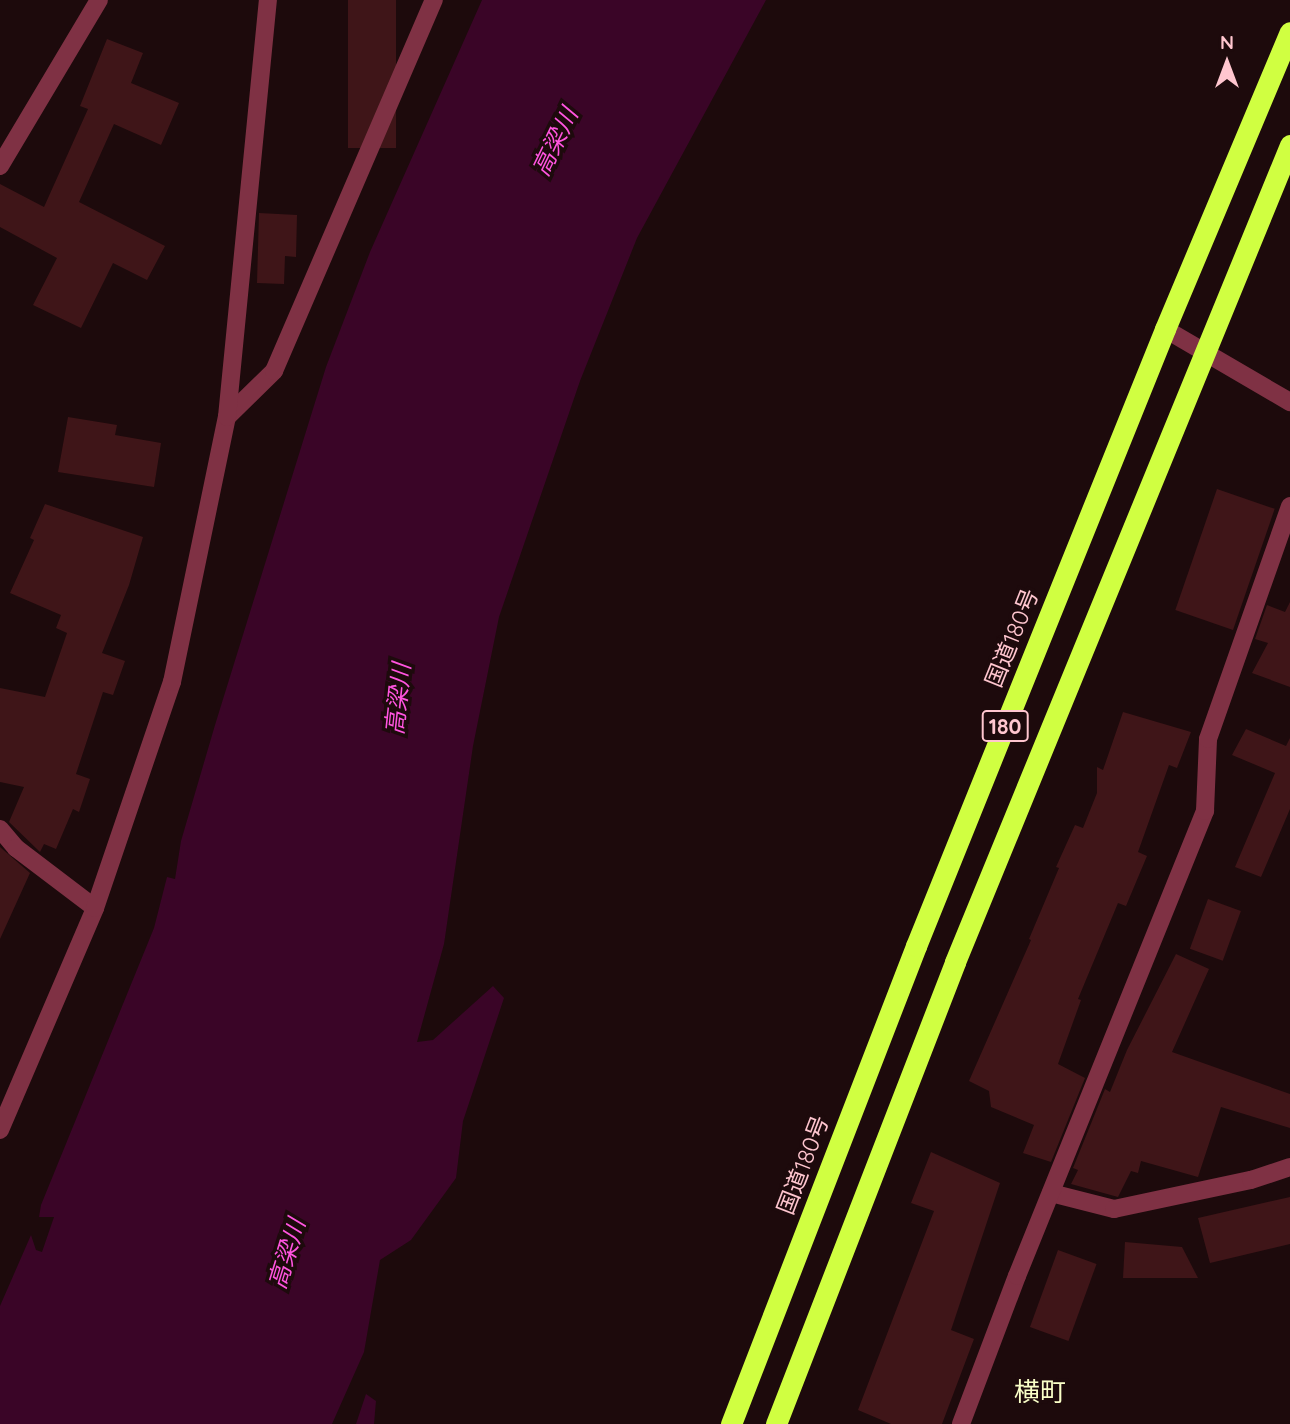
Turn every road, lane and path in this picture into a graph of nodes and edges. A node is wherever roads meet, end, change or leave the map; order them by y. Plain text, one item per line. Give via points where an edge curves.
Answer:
1 (99, 0) edge
2 (268, 0) edge
3 (434, 0) edge
4 (1290, 32) edge
5 (1290, 145) edge
6 (0, 166) edge
7 (1166, 329) junction
8 (1203, 351) junction
9 (1290, 402) edge
10 (227, 417) junction
11 (1290, 506) edge
12 (0, 829) edge
13 (95, 908) junction
14 (0, 1130) edge
15 (1290, 1167) edge
16 (1051, 1192) junction
17 (731, 1424) edge
18 (776, 1424) edge
19 (961, 1424) edge

1 - 6 street
2 - 10 street
3 - 10 street via 274,371
4 - 7 highway, 国道180号 / 180
5 - 8 highway, 180
7 - 8 street
7 - 17 highway, 国道180号 / 180 via 921,933
8 - 9 street
8 - 18 highway, 180 via 955,962
10 - 13 street via 172,681
11 - 16 street via 1208,739 1205,811
12 - 13 street via 16,848
13 - 14 street
15 - 16 street via 1251,1181 1114,1209
16 - 19 street

